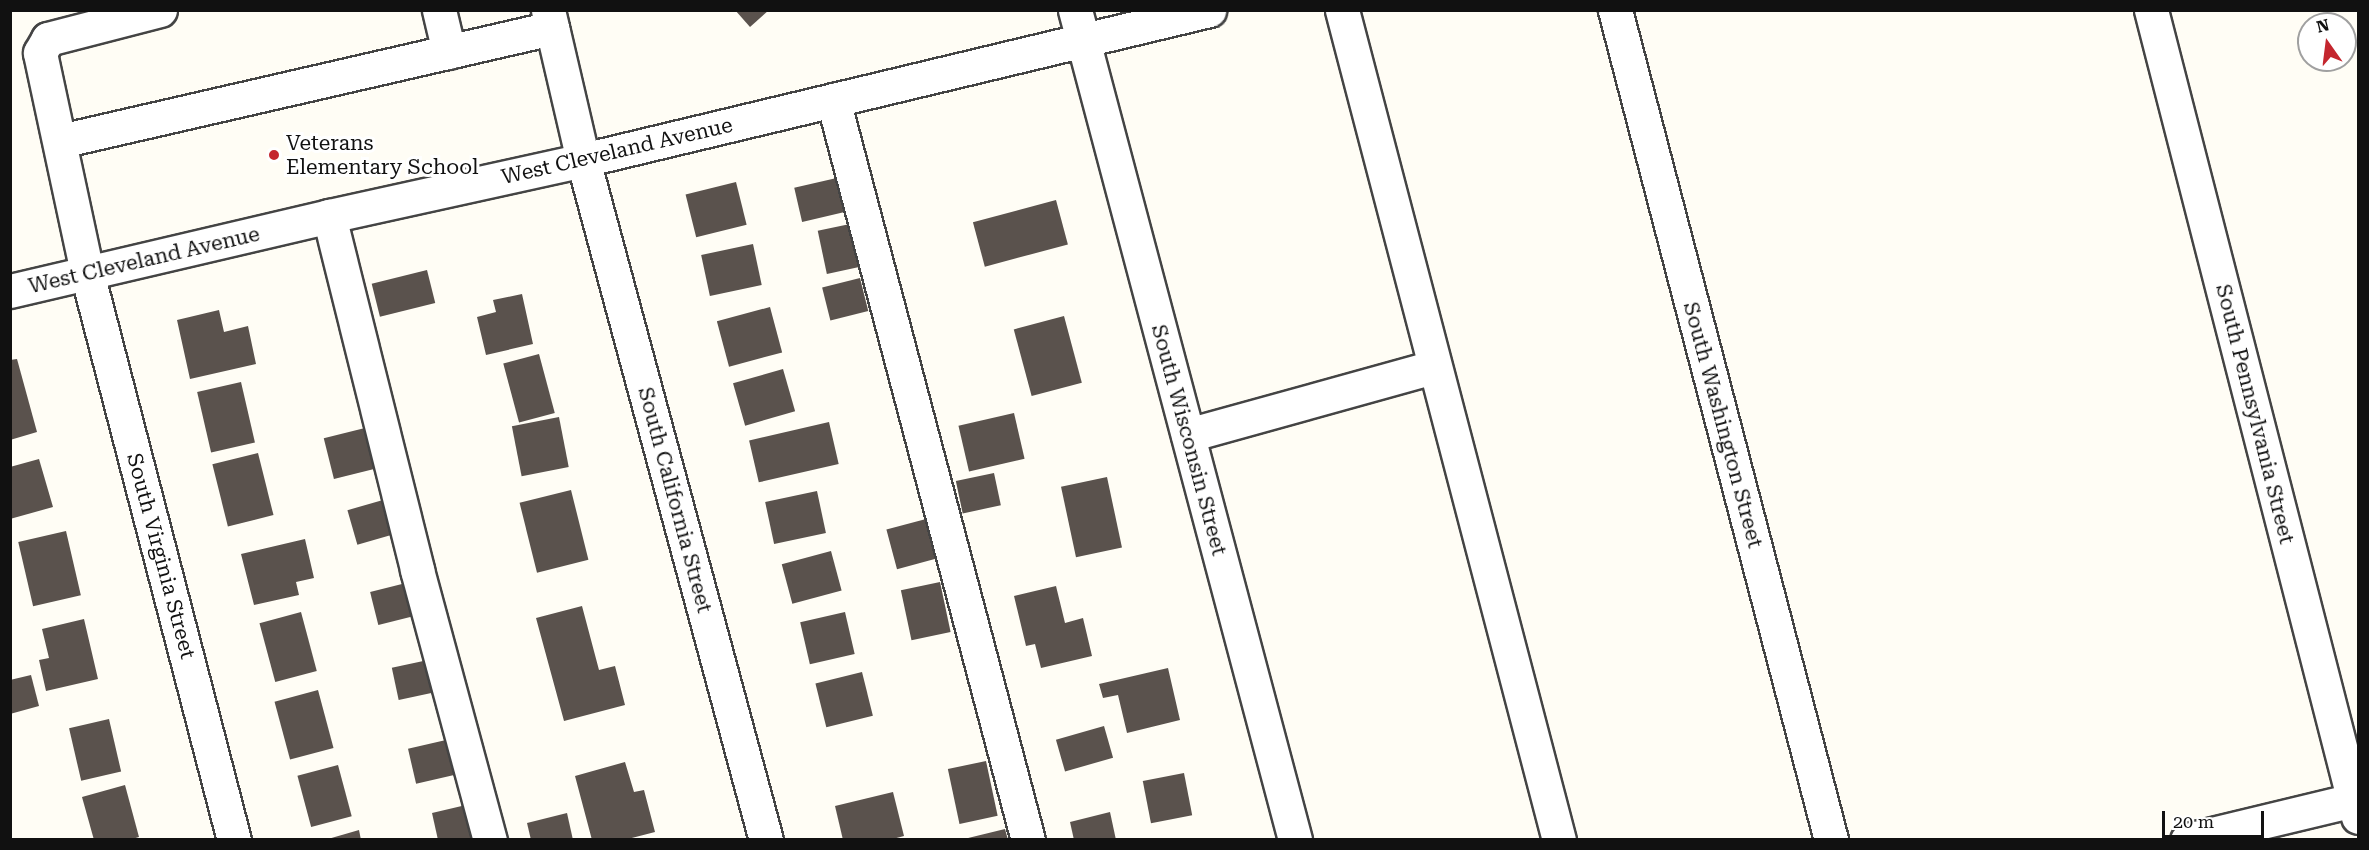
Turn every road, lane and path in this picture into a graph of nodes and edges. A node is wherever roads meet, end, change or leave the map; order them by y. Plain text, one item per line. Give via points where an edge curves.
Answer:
1 (160, 10) edge
2 (439, 10) edge
3 (1209, 10) edge
4 (1342, 10) edge
5 (1615, 10) edge
6 (2151, 10) edge
7 (550, 19) edge
8 (1079, 26) edge
9 (449, 52) junction
10 (833, 100) junction
11 (60, 141) junction
12 (583, 160) junction
13 (329, 216) junction
14 (87, 273) junction
15 (10, 291) edge
16 (1434, 367) junction
17 (1188, 435) junction
18 (2357, 805) edge
19 (234, 840) edge
20 (490, 840) edge
21 (766, 840) edge
22 (1028, 840) edge
23 (1295, 840) edge
24 (1559, 840) edge
25 (1831, 840) edge
26 (2187, 840) edge

1 - 11 street, South Virginia Street via 48,39 40,53
2 - 9 street
3 - 8 street, West Cleveland Avenue
4 - 16 street
5 - 25 street, South Washington Street
6 - 18 street, South Pennsylvania Street
7 - 9 street
7 - 12 street, South California Street
8 - 10 street, West Cleveland Avenue
8 - 17 street, South Wisconsin Street
9 - 11 street
10 - 12 street, West Cleveland Avenue
10 - 22 street
11 - 14 street, South Virginia Street
12 - 13 street, West Cleveland Avenue
12 - 21 street, South California Street
13 - 14 street, West Cleveland Avenue
13 - 20 street via 422,592
14 - 15 street, West Cleveland Avenue
14 - 19 street, South Virginia Street
16 - 17 street
16 - 24 street
17 - 23 street, South Wisconsin Street
18 - 26 street

